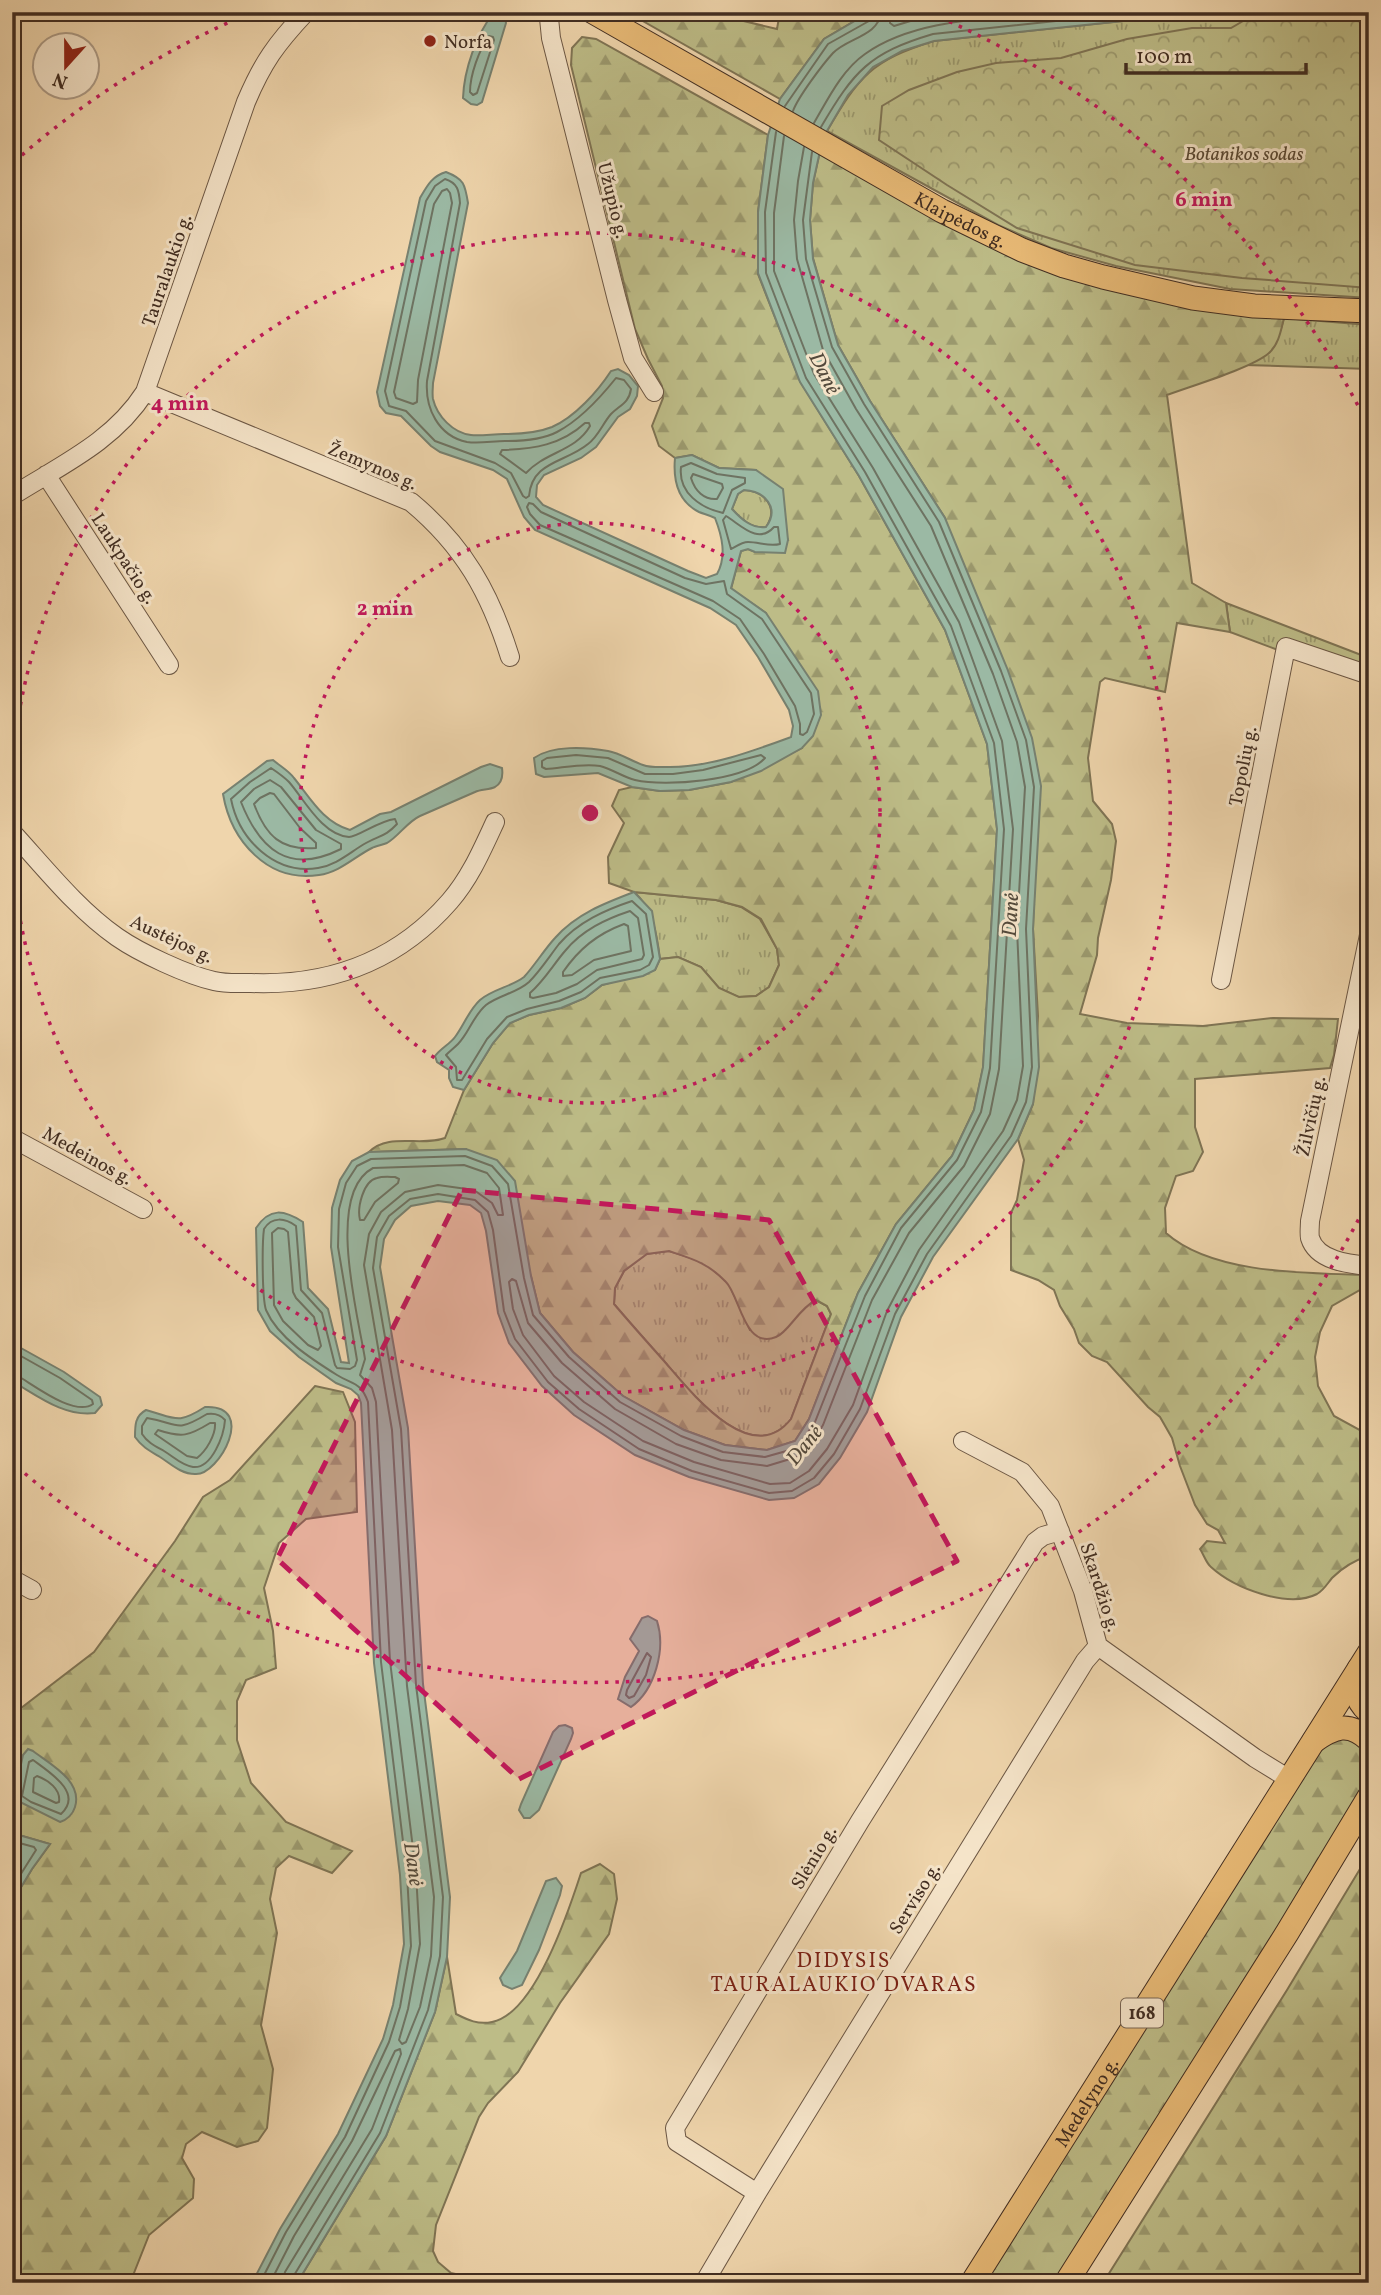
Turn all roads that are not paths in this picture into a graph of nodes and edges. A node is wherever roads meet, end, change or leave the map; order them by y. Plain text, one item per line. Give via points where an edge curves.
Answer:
1 (306, 12) edge
2 (551, 12) edge
3 (593, 12) edge
4 (1369, 311) edge
5 (145, 392) junction
6 (654, 392) dead end
7 (46, 475) junction
8 (12, 496) edge
9 (510, 657) dead end
10 (169, 664) dead end
11 (1369, 675) edge
12 (495, 822) dead end
13 (12, 832) edge
14 (1369, 935) edge
15 (1221, 980) dead end
16 (12, 1138) edge
17 (143, 1209) dead end
18 (1369, 1266) edge
19 (963, 1441) dead end
20 (1060, 1531) junction
21 (12, 1579) edge
22 (32, 1590) dead end
23 (1098, 1646) junction
24 (1364, 1661) edge
25 (1369, 1712) edge
26 (1369, 1740) edge
27 (1311, 1743) junction
28 (1289, 1779) junction
29 (1369, 1797) edge
30 (757, 2193) junction
31 (704, 2283) edge
32 (971, 2283) edge
33 (1066, 2283) edge

1 - 5 street, Tauralaukio g. via 267,58 246,102
2 - 6 street, Užupio g. via 551,38 617,300 633,358
3 - 4 main road, Klaipėdos g. via 982,232 1064,266 1193,298
5 - 7 street, Tauralaukio g. via 118,427
5 - 9 street, Žemynos g. via 411,502 455,544 477,575
7 - 8 street, Tauralaukio g.
7 - 10 street, Laukpačio g.
11 - 15 street, Topolių g. via 1286,646
12 - 13 street, Austėjos g. via 456,893 397,948 357,968 318,980 275,984 216,982 119,939 92,918
14 - 18 street, Žilvičių g. via 1310,1221 1311,1238 1319,1251 1333,1259
16 - 17 street, Medeinos g.
19 - 20 street, Skardžio g. via 1022,1472 1050,1506
20 - 23 street, Skardžio g.
20 - 30 street, Slėnio g. via 1035,1542 675,2129 677,2142
21 - 22 street
23 - 28 street, Skardžio g.
23 - 30 street, Serviso g.
24 - 25 main road via 1355,1690 1361,1706
24 - 27 main road, 168
26 - 27 main road via 1360,1731 1345,1727 1329,1730
27 - 28 main road, Medelyno g. / 168
28 - 32 main road, Medelyno g. / 168
29 - 33 main road
30 - 31 street, Serviso g.

